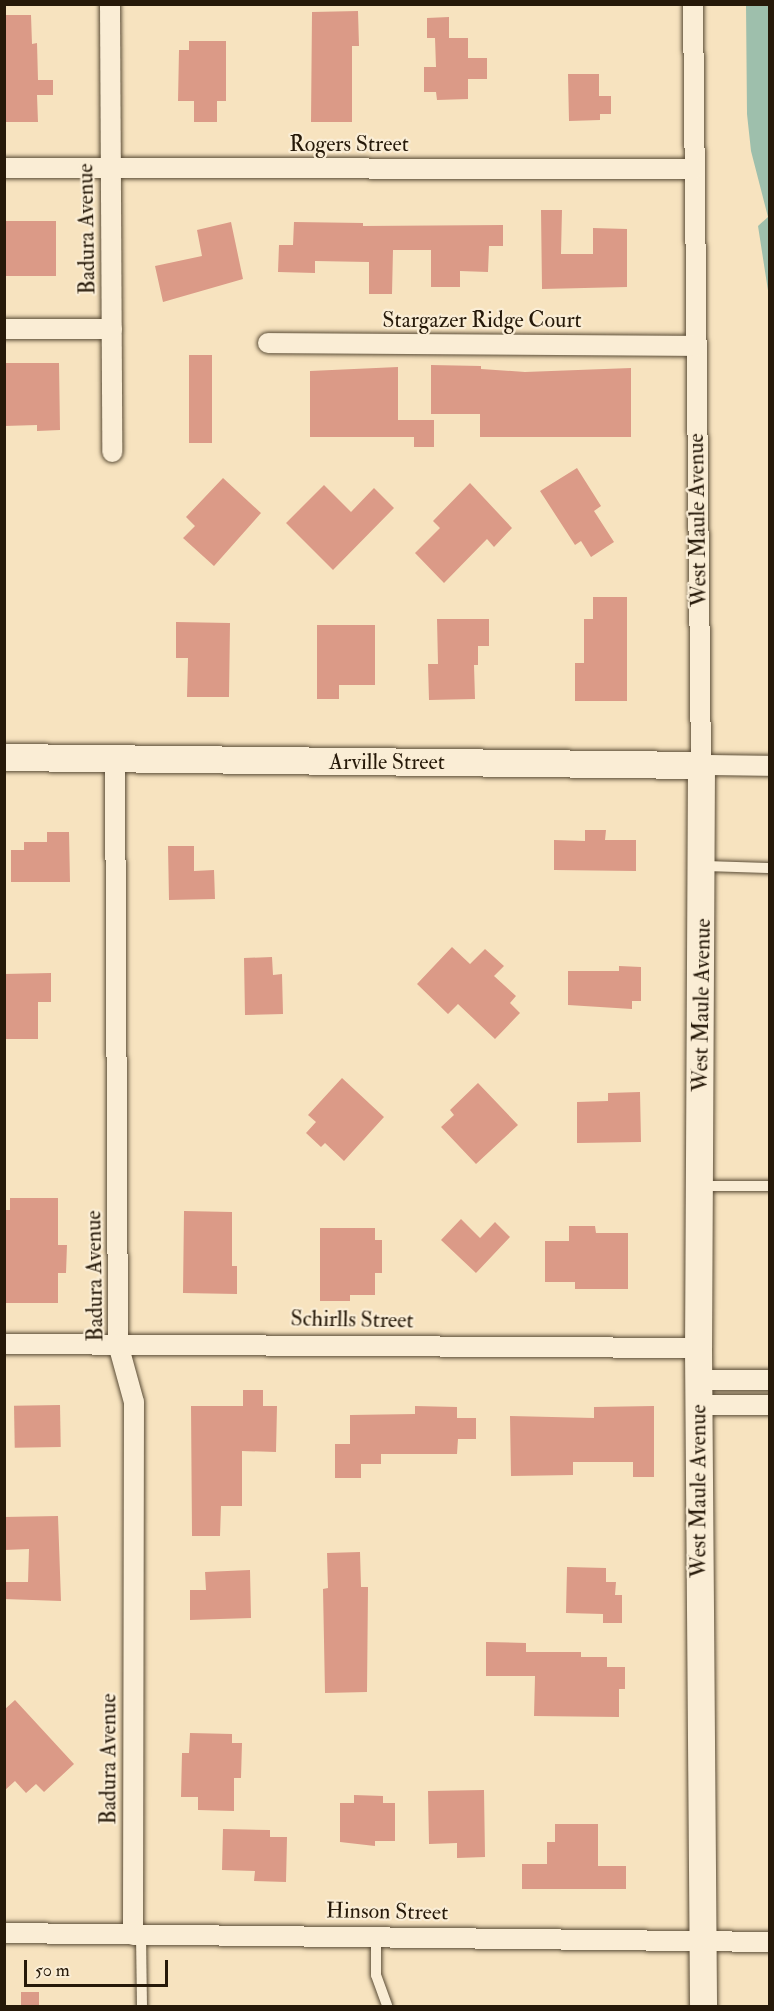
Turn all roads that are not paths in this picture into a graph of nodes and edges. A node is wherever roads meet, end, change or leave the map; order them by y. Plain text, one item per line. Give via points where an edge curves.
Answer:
1 (110, 4) edge
2 (693, 4) edge
3 (4, 168) edge
4 (110, 168) junction
5 (694, 169) junction
6 (4, 329) edge
7 (112, 330) junction
8 (268, 344) dead end
9 (696, 346) junction
10 (112, 452) dead end
11 (4, 757) edge
12 (115, 758) junction
13 (701, 765) junction
14 (770, 766) edge
15 (703, 866) junction
16 (770, 868) edge
17 (700, 1186) junction
18 (770, 1186) edge
19 (4, 1344) edge
20 (118, 1344) junction
21 (699, 1348) junction
22 (770, 1380) edge
23 (699, 1392) junction
24 (770, 1405) edge
25 (4, 1933) edge
26 (137, 1935) junction
27 (376, 1936) junction
28 (703, 1941) junction
29 (770, 1942) edge
30 (142, 2007) edge
31 (387, 2007) edge
32 (703, 2007) edge

1 - 4 street, Badura Avenue
2 - 5 street, West Maule Avenue
3 - 4 street, Rogers Street
4 - 5 street, Rogers Street
4 - 7 street, Badura Avenue
5 - 9 street, West Maule Avenue
6 - 7 street
7 - 10 street, Badura Avenue
8 - 9 street, Stargazer Ridge Court
9 - 13 street, West Maule Avenue
11 - 12 street, Arville Street
12 - 13 street, Arville Street
12 - 20 street, Badura Avenue
13 - 14 street, Arville Street
13 - 15 street, West Maule Avenue
15 - 16 lane
15 - 17 street, West Maule Avenue
17 - 18 lane
17 - 21 street, West Maule Avenue
19 - 20 street, Schirlls Street
20 - 21 street, Schirlls Street
20 - 26 street, Badura Avenue via 134,1402
21 - 23 street, West Maule Avenue
22 - 23 street
23 - 24 street
23 - 28 street, West Maule Avenue
25 - 26 street, Hinson Street
26 - 27 street, Hinson Street
26 - 30 lane
27 - 28 street, Hinson Street
27 - 31 lane via 376,1975
28 - 29 street, Hinson Street
28 - 32 street, West Maule Avenue

